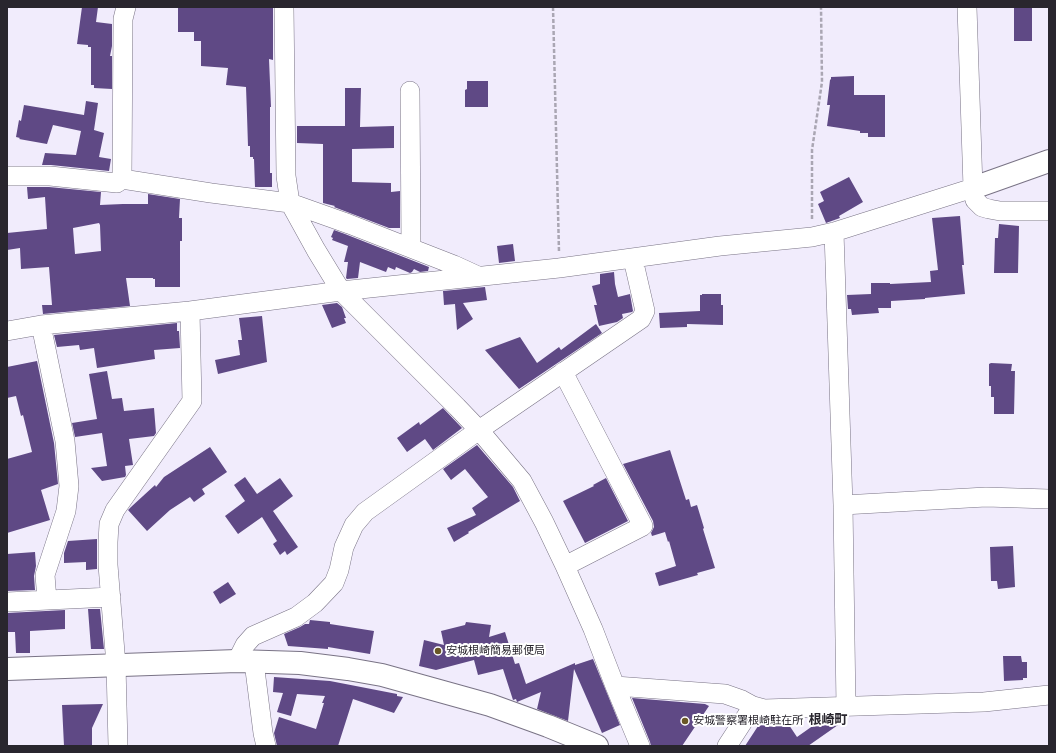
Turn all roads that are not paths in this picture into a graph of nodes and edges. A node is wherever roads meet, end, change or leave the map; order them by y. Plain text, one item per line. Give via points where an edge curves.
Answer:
1 (126, 7) edge
2 (284, 7) edge
3 (967, 7) edge
4 (410, 91) dead end
5 (1049, 161) edge
6 (7, 176) edge
7 (122, 179) junction
8 (973, 188) junction
9 (290, 203) junction
10 (1049, 211) edge
11 (834, 232) junction
12 (411, 248) junction
13 (634, 258) junction
14 (479, 276) junction
15 (341, 291) junction
16 (190, 311) junction
17 (41, 325) junction
18 (7, 331) edge
19 (562, 372) junction
20 (479, 430) junction
21 (1049, 499) edge
22 (842, 505) junction
23 (565, 566) junction
24 (111, 597) junction
25 (47, 600) junction
26 (7, 602) edge
27 (245, 662) junction
28 (116, 665) junction
29 (7, 669) edge
30 (615, 686) junction
31 (1049, 695) edge
32 (753, 706) junction
33 (846, 706) junction
34 (118, 746) edge
35 (266, 746) edge
36 (597, 746) edge
37 (640, 746) edge
38 (727, 746) edge

1 - 7 street via 123,19
2 - 9 street via 286,176
3 - 8 street
4 - 12 street
5 - 8 street
6 - 7 street via 50,176 117,183
7 - 9 street
8 - 10 street via 975,200 982,207 1000,211
8 - 11 street
9 - 12 street
9 - 15 street
11 - 13 street via 812,237
11 - 22 street
12 - 14 street
13 - 14 street
13 - 19 street via 645,311 641,319
14 - 15 street
15 - 16 street
15 - 20 street
16 - 17 street
16 - 24 street via 192,401 115,510 109,524 108,565
17 - 18 street
17 - 25 street via 65,442 69,486 66,512 45,575
19 - 20 street
19 - 23 street via 643,526
20 - 23 street via 522,481
20 - 27 street via 365,512 354,525 344,547 334,583 315,603 296,616 253,636 245,645
21 - 22 street via 986,497
22 - 33 street
23 - 30 street
24 - 25 street
24 - 28 street
25 - 26 street
27 - 28 street
27 - 35 street
27 - 36 street via 300,663 382,675 490,705
28 - 29 street
28 - 34 street
30 - 32 street via 726,694
30 - 37 street
31 - 33 street via 984,702
32 - 33 street via 764,709
32 - 38 street

